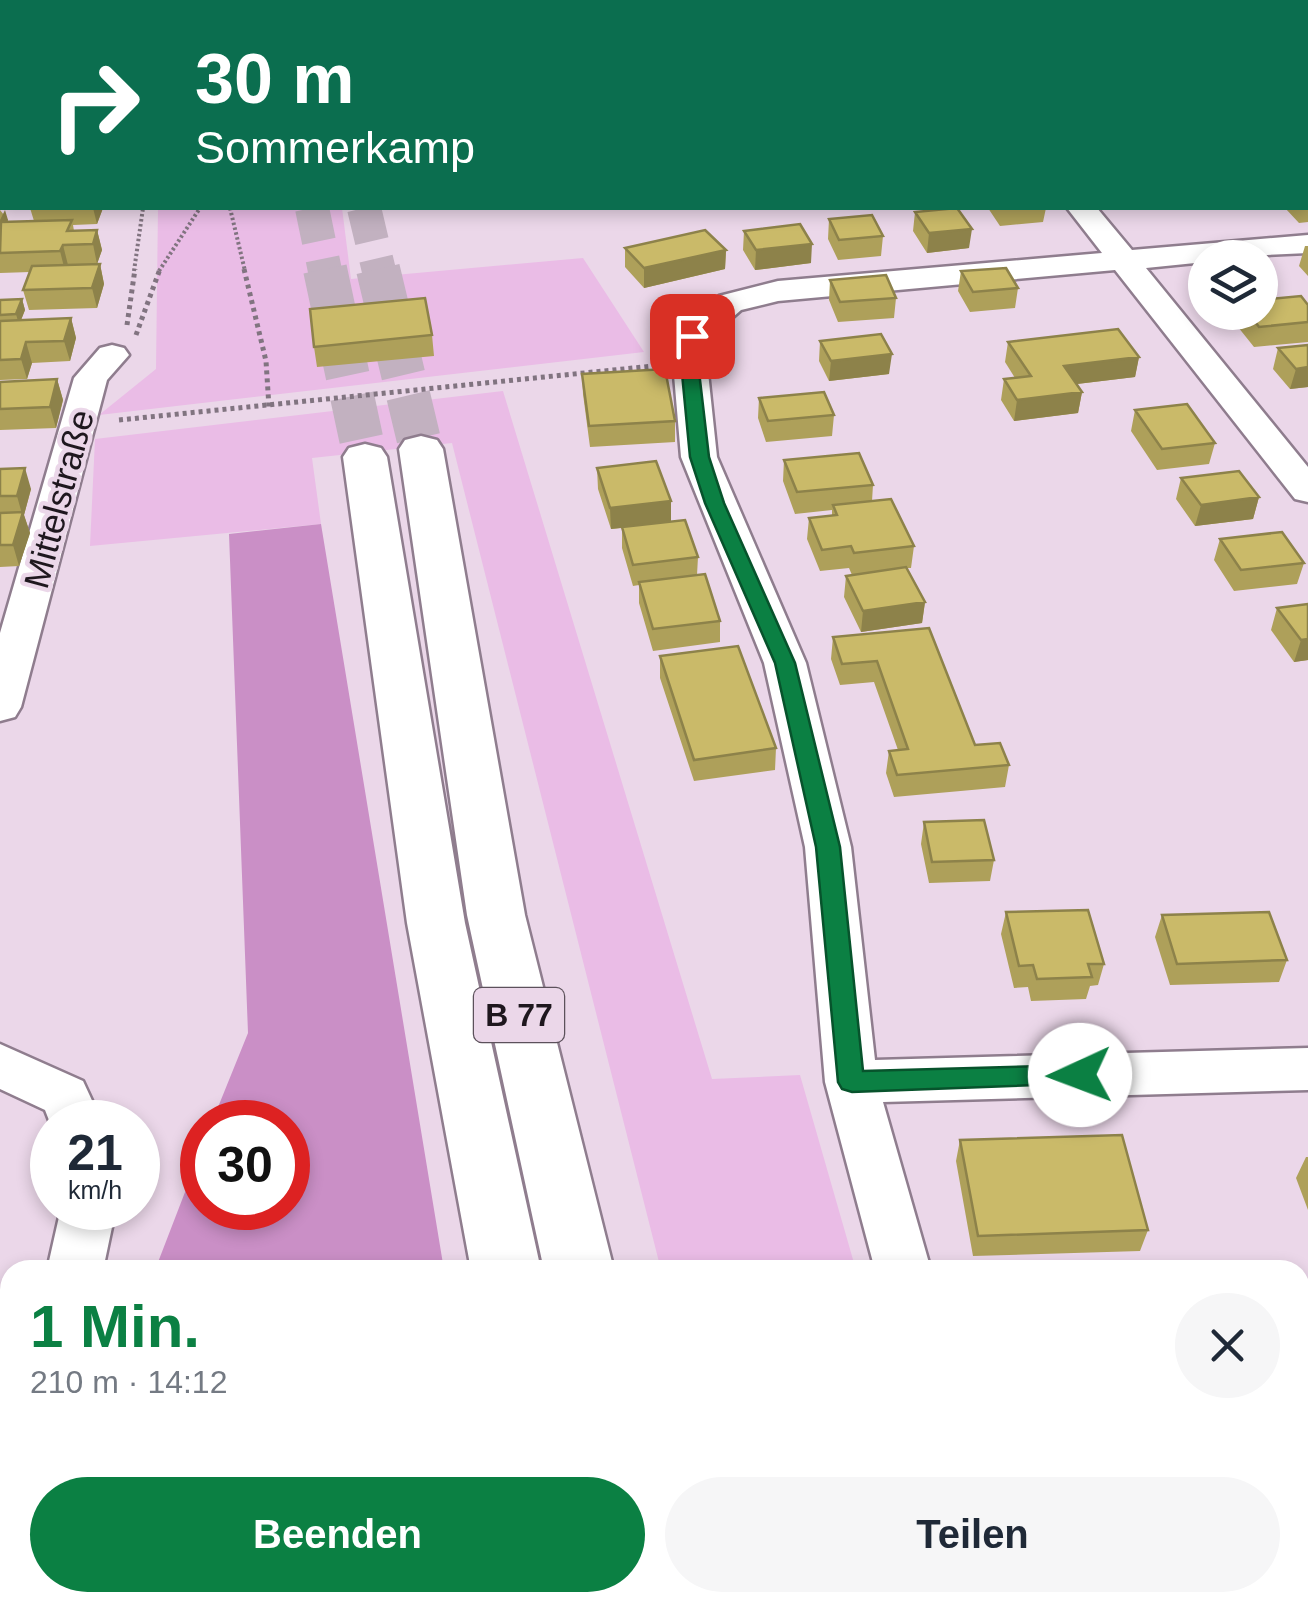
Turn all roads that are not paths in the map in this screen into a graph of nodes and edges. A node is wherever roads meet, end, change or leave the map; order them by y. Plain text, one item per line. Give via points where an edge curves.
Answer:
1 (1084, 210) edge
2 (1308, 244) edge
3 (1123, 262) junction
4 (112, 355) road end
5 (1308, 492) edge
6 (0, 707) edge
7 (0, 1065) edge
8 (1308, 1069) edge
9 (852, 1082) junction
10 (68, 1100) edge
11 (83, 1230) edge
12 (77, 1260) edge
13 (504, 1260) edge
14 (578, 1260) edge
15 (900, 1260) edge

1 - 3 street
2 - 3 street
3 - 5 street
3 - 9 street via 778,291 730,304 692,336 700,457 785,663 828,847
4 - 6 street, Mittelstraße via 91,378
7 - 10 street
8 - 9 street
9 - 15 street
11 - 12 street
13 - 14 main road, B 77 via 436,923 393,453

